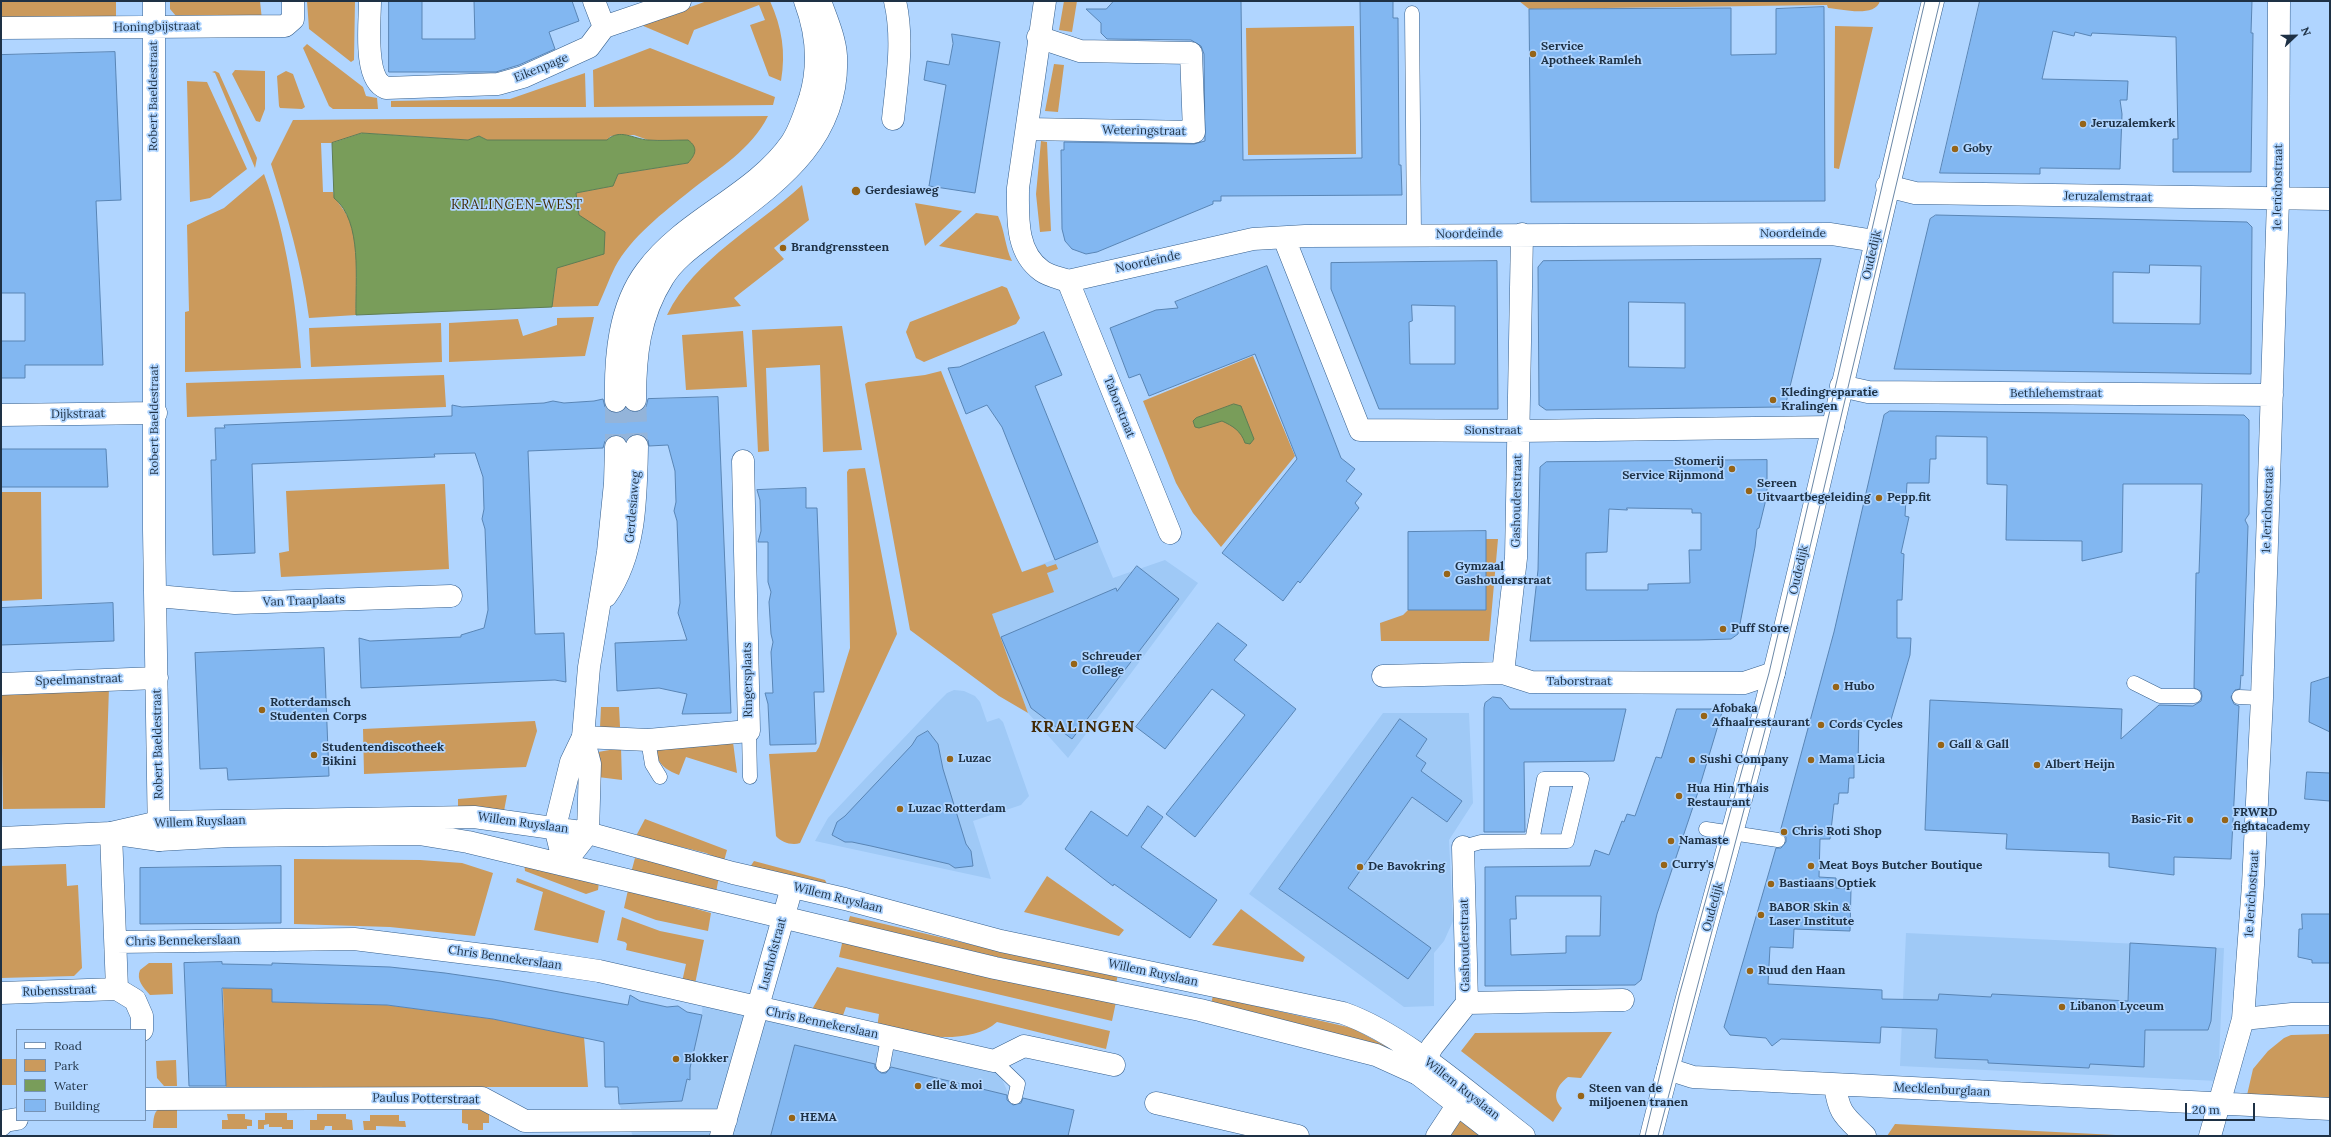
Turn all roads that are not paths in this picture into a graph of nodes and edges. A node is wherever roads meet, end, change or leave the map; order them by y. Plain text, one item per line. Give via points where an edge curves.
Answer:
1 (154, 1) edge
2 (293, 1) edge
3 (370, 1) edge
4 (594, 1) edge
5 (680, 1) edge
6 (805, 1) edge
7 (820, 1) edge
8 (895, 1) edge
9 (1045, 1) edge
10 (1933, 1) edge
11 (2279, 1) edge
12 (1412, 13) dead end
13 (604, 27) junction
14 (1, 28) edge
15 (154, 28) junction
16 (1038, 37) junction
17 (893, 119) dead end
18 (1027, 129) junction
19 (1888, 186) junction
20 (2278, 200) junction
21 (2330, 200) edge
22 (1522, 234) junction
23 (1414, 235) junction
24 (1284, 238) junction
25 (1875, 241) junction
26 (1068, 281) junction
27 (1841, 386) junction
28 (2272, 395) junction
29 (156, 413) junction
30 (1, 415) edge
31 (1833, 427) junction
32 (1518, 431) junction
33 (626, 447) tunnel mouth
34 (742, 461) dead end
35 (1170, 533) dead end
36 (157, 596) junction
37 (451, 596) dead end
38 (1504, 673) junction
39 (1774, 673) junction
40 (1383, 676) dead end
41 (156, 678) junction
42 (1, 684) edge
43 (2134, 684) dead end
44 (2194, 696) dead end
45 (2240, 697) dead end
46 (2262, 698) junction
47 (749, 732) junction
48 (583, 737) junction
49 (648, 740) junction
50 (660, 777) dead end
51 (750, 777) dead end
52 (555, 827) junction
53 (1706, 829) dead end
54 (159, 831) junction
55 (588, 832) junction
56 (111, 833) junction
57 (1734, 833) junction
58 (1, 838) edge
59 (1778, 840) dead end
60 (1532, 841) junction
61 (1463, 847) joint
62 (564, 864) junction
63 (792, 887) junction
64 (783, 918) junction
65 (116, 942) junction
66 (117, 989) junction
67 (1, 993) edge
68 (1624, 1000) dead end
69 (1467, 1003) junction
70 (758, 1009) junction
71 (2330, 1014) edge
72 (2243, 1019) junction
73 (142, 1029) edge
74 (888, 1038) junction
75 (994, 1061) junction
76 (883, 1065) dead end
77 (1114, 1065) dead end
78 (1421, 1067) junction
79 (1668, 1069) junction
80 (1835, 1085) junction
81 (1015, 1096) dead end
82 (1462, 1098) junction
83 (146, 1099) edge
84 (1156, 1103) dead end
85 (2218, 1103) junction
86 (2330, 1109) edge
87 (16, 1119) edge
88 (1, 1125) edge
89 (724, 1128) edge
90 (1298, 1136) edge
91 (1437, 1136) edge
92 (1498, 1136) edge
93 (1524, 1136) edge
94 (1651, 1136) edge
95 (1865, 1136) edge
96 (2210, 1136) edge

1 - 15 street, Robert Baeldestraat
2 - 15 street, Honingbijstraat via 293,19 285,26
3 - 13 street, Eikenpage via 371,70 377,83 386,88 498,84 523,78 589,47
4 - 13 street
5 - 13 street
6 - 7 street via 817,53 816,78 804,116 791,142 766,171 673,241 646,271 628,308 619,339 615,370 626,400 646,312 663,277 685,253 771,187 806,152 822,125 835,86 836,55
8 - 17 street via 900,51
9 - 16 street
10 - 19 street, Oudedijk
11 - 20 street, 1e Jerichostraat
12 - 23 lane
14 - 15 street, Honingbijstraat
15 - 29 street, Robert Baeldestraat
16 - 18 street
16 - 18 street, Weteringstraat via 1080,51 1191,53 1194,132
18 - 26 street via 1018,188 1020,236 1029,259 1042,272
19 - 20 street, Jeruzalemstraat via 1916,193
19 - 25 street, Oudedijk
20 - 21 street, Jeruzalemstraat
20 - 28 street, 1e Jerichostraat
22 - 23 street, Noordeinde
22 - 25 street, Noordeinde via 1831,234
22 - 32 street, Gashouderstraat
23 - 24 street, Noordeinde
24 - 26 street, Noordeinde via 1253,238
24 - 32 street, Sionstraat via 1360,430
25 - 27 street, Oudedijk
26 - 35 street, Taborstraat
27 - 28 street, Bethlehemstraat via 1868,392
27 - 31 street, Oudedijk
28 - 46 street, 1e Jerichostraat
29 - 30 street, Dijkstraat
29 - 36 street, Robert Baeldestraat via 154,530
31 - 32 street, Sionstraat
31 - 39 street, Oudedijk
32 - 38 street, Gashouderstraat via 1516,558
33 - 48 street, Gerdesiaweg via 616,483 589,667
34 - 47 street, Ringersplaats
36 - 37 street, Van Traaplaats via 235,603
36 - 41 street, Robert Baeldestraat
38 - 39 street, Taborstraat via 1531,682 1744,683 1769,672
38 - 40 street, Taborstraat
39 - 57 street, Oudedijk
41 - 42 street, Speelmanstraat
41 - 54 street, Robert Baeldestraat
43 - 44 lane via 2160,696
45 - 46 lane
46 - 72 street, 1e Jerichostraat via 2253,885
47 - 49 street, Ringersplaats
47 - 51 lane
48 - 49 street, Ringersplaats
48 - 52 street, Gerdesiaweg via 571,762
48 - 55 street, Gerdesiaweg via 590,764
49 - 50 lane via 652,764
52 - 54 street, Willem Ruyslaan via 474,817
52 - 55 street, Willem Ruyslaan
52 - 62 street, Gerdesiaweg
53 - 57 lane
54 - 56 street, Willem Ruyslaan
54 - 62 street, Willem Ruyslaan via 230,836 419,834 468,842
55 - 62 street
55 - 63 street, Willem Ruyslaan
56 - 58 street, Willem Ruyslaan
56 - 65 street
57 - 59 lane
57 - 79 street, Oudedijk
60 - 60 lane via 1567,841 1582,779 1544,779
60 - 61 lane via 1481,842
61 - 69 street, Gashouderstraat
62 - 64 street, Willem Ruyslaan via 606,877
63 - 64 street, Lusthofstraat
63 - 78 street, Willem Ruyslaan via 1001,941 1321,1007 1354,1017 1408,1047
64 - 70 street, Lusthofstraat
64 - 78 street, Willem Ruyslaan via 995,968 1200,1010
65 - 66 street
65 - 70 street, Chris Bennekerslaan via 354,939 599,971
66 - 67 street, Rubensstraat
66 - 73 street via 135,1000 139,1006
68 - 69 street
69 - 78 street, Gashouderstraat via 1432,1047
70 - 74 street, Chris Bennekerslaan
70 - 89 street, Lusthofstraat
71 - 72 street via 2292,1014
72 - 85 street
74 - 75 street, Chris Bennekerslaan
74 - 76 lane, Chris Bennekerslaan
75 - 77 street via 1024,1046
75 - 81 lane via 1018,1084
78 - 82 street, Willem Ruyslaan
79 - 80 street, Mecklenburglaan via 1693,1077
79 - 94 street, Oudedijk
80 - 85 street, Mecklenburglaan
80 - 95 street via 1838,1106 1844,1117
82 - 91 street
82 - 92 street, Willem Ruyslaan
82 - 93 street, Willem Ruyslaan
83 - 89 street, Paulus Potterstraat via 482,1098 525,1120
84 - 90 street
85 - 86 street, Mecklenburglaan
85 - 96 street
87 - 88 street via 5,1121

